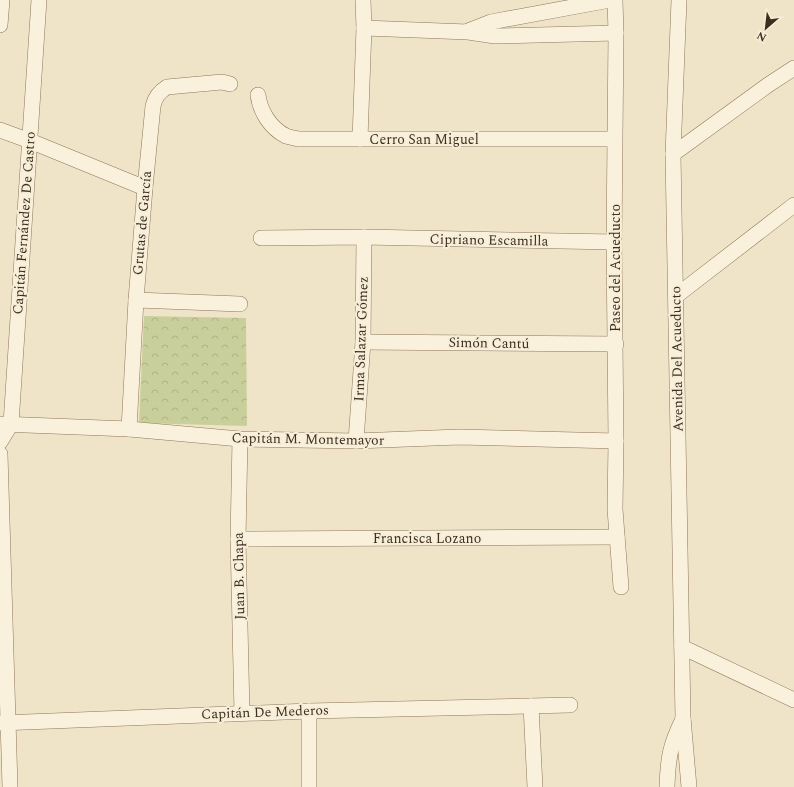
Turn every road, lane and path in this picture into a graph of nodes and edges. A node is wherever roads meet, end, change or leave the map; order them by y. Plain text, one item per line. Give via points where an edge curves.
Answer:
1 (2, 0) edge
2 (39, 0) edge
3 (363, 0) edge
4 (610, 0) edge
5 (615, 0) edge
6 (681, 1) edge
7 (0, 25) edge
8 (364, 28) junction
9 (468, 32) junction
10 (616, 33) junction
11 (794, 68) edge
12 (230, 84) dead end
13 (258, 95) dead end
14 (0, 130) edge
15 (360, 139) junction
16 (614, 139) junction
17 (30, 141) junction
18 (673, 154) junction
19 (145, 188) junction
20 (794, 205) edge
21 (364, 237) junction
22 (261, 238) dead end
23 (614, 242) junction
24 (676, 296) junction
25 (136, 300) junction
26 (240, 304) dead end
27 (362, 342) junction
28 (616, 344) junction
29 (5, 424) edge
30 (129, 429) junction
31 (240, 439) junction
32 (356, 441) junction
33 (616, 441) junction
34 (0, 442) edge
35 (0, 454) edge
36 (617, 537) junction
37 (238, 539) junction
38 (621, 587) dead end
39 (682, 647) junction
40 (794, 700) edge
41 (570, 705) dead end
42 (531, 706) junction
43 (308, 710) junction
44 (242, 713) junction
45 (683, 718) junction
46 (4, 723) edge
47 (692, 785) edge
48 (10, 787) edge
49 (309, 787) edge
50 (535, 787) edge
51 (667, 787) edge

1 - 7 street
2 - 17 street, Capitán Fernández De Castro
3 - 8 street
4 - 9 street via 491,22
5 - 10 street, Paseo del Acueducto
6 - 18 street, Avenida Del Acueducto
8 - 9 street
8 - 15 street
9 - 10 street via 495,36
10 - 16 street, Paseo del Acueducto
11 - 18 street via 768,84
12 - 19 street, Grutas de García via 222,82 167,87 159,92 153,106
13 - 15 street, Cerro San Miguel via 262,112 274,127 286,136 298,139
14 - 17 street
15 - 16 street, Cerro San Miguel
16 - 23 street, Paseo del Acueducto
17 - 19 street
17 - 29 street, Capitán Fernández De Castro
18 - 24 street, Avenida Del Acueducto
19 - 25 street, Grutas de García
20 - 24 street
21 - 22 street, Cipriano Escamilla
21 - 23 street, Cipriano Escamilla
21 - 27 street, Irma Salazar Gómez
23 - 28 street, Paseo del Acueducto
24 - 39 street, Avenida Del Acueducto
25 - 26 street
25 - 30 street, Grutas de García
27 - 28 street, Simón Cantú
27 - 32 street, Irma Salazar Gómez
28 - 33 street, Paseo del Acueducto
29 - 30 street, Capitán M. Montemayor
29 - 34 street, Capitán Fernández De Castro
30 - 31 street, Capitán M. Montemayor
31 - 32 street, Capitán M. Montemayor
31 - 37 street, Juan B. Chapa
32 - 33 street, Capitán M. Montemayor via 459,437
33 - 36 street, Paseo del Acueducto
35 - 46 street
36 - 37 street, Francisca Lozano
36 - 38 street, Paseo del Acueducto
37 - 44 street, Juan B. Chapa
39 - 40 street
39 - 45 street, Avenida Del Acueducto
41 - 42 street, Capitán De Mederos
42 - 43 street, Capitán De Mederos
42 - 50 street
43 - 44 street, Capitán De Mederos
43 - 49 street
44 - 46 street, Capitán De Mederos
45 - 47 street, Avenida Del Acueducto
45 - 51 street, Avenida Del Acueducto via 670,750
46 - 48 street

